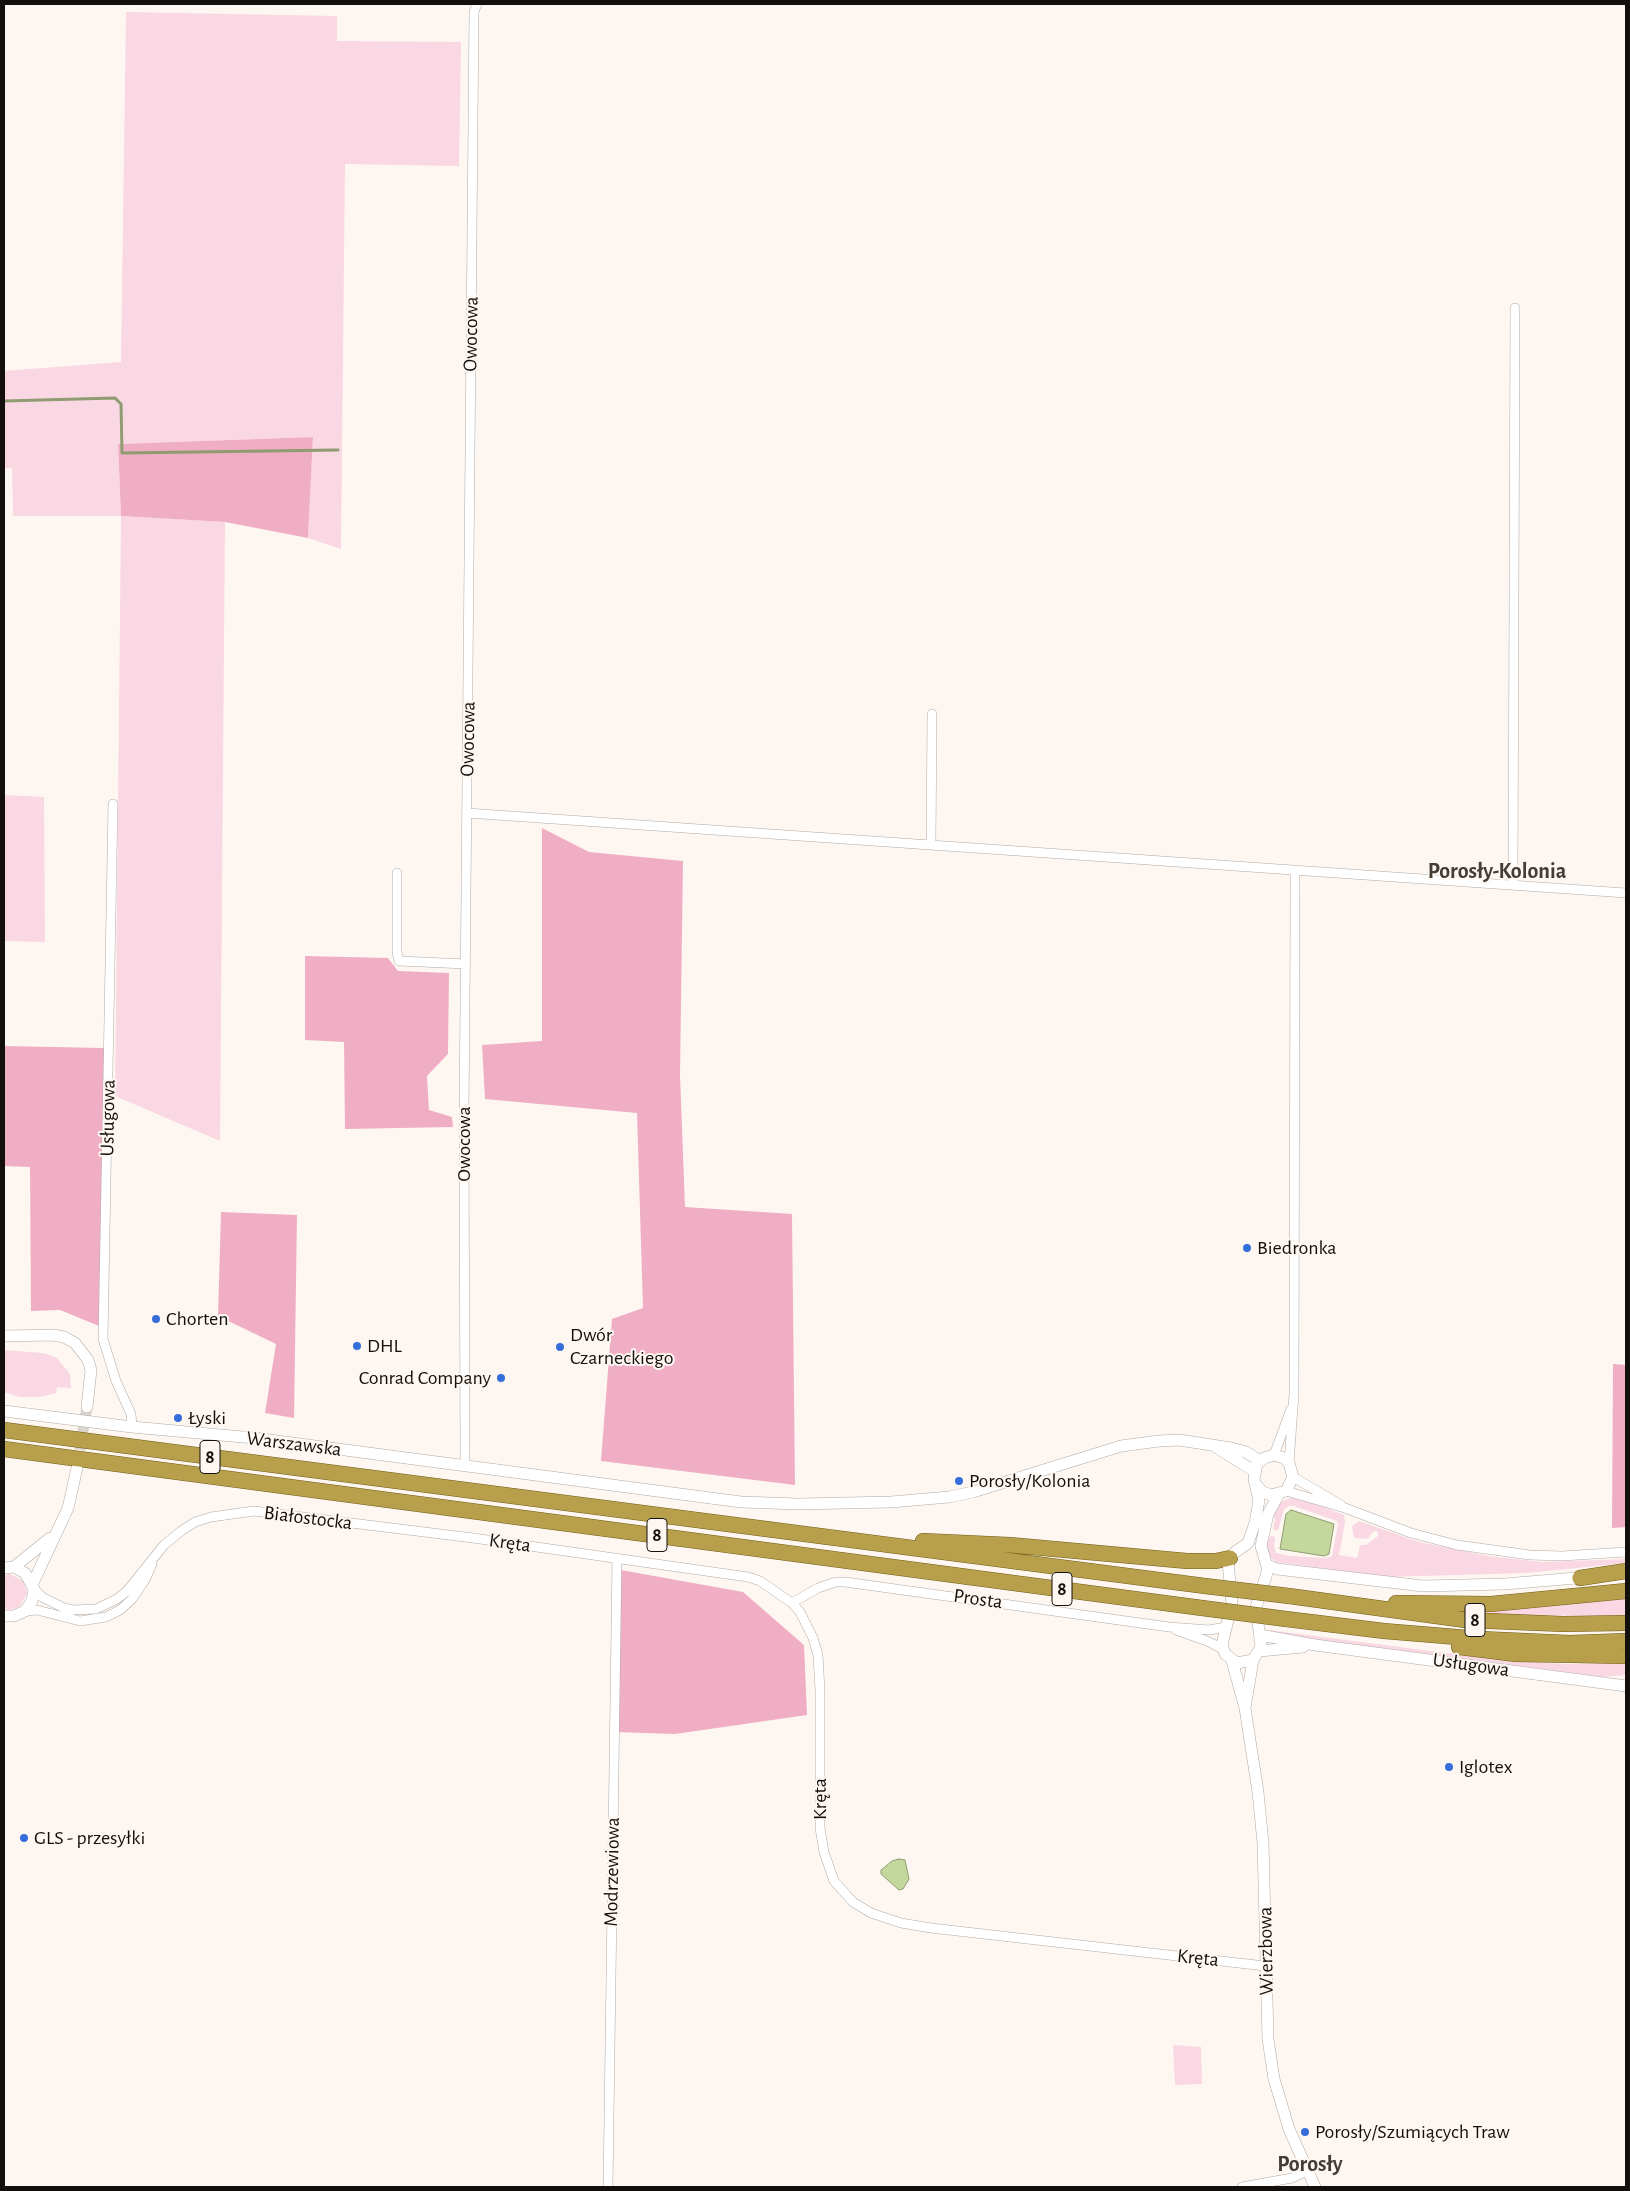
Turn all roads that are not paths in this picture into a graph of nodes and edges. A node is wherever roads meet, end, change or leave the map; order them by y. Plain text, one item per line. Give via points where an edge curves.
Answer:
1 (476, 8) edge
2 (1515, 308) dead end
3 (932, 714) dead end
4 (113, 804) dead end
5 (467, 813) junction
6 (930, 845) junction
7 (1295, 871) junction
8 (397, 873) dead end
9 (1512, 884) junction
10 (1626, 893) edge
11 (466, 964) junction
12 (4, 1336) edge
13 (1293, 1401) junction
14 (87, 1407) tunnel mouth
15 (4, 1411) edge
16 (132, 1427) junction
17 (4, 1430) edge
18 (4, 1449) edge
19 (1274, 1455) junction
20 (1289, 1463) junction
21 (465, 1466) junction
22 (1257, 1466) junction
23 (77, 1468) tunnel mouth
24 (1293, 1477) junction
25 (1257, 1486) junction
26 (1283, 1493) junction
27 (1345, 1508) junction
28 (59, 1530) junction
29 (473, 1538) joint
30 (852, 1541) junction
31 (1243, 1548) junction
32 (1626, 1552) edge
33 (156, 1555) junction
34 (617, 1558) junction
35 (1230, 1558) junction
36 (1265, 1560) junction
37 (9, 1567) edge
38 (1626, 1571) edge
39 (1626, 1576) edge
40 (1580, 1578) junction
41 (33, 1586) junction
42 (1626, 1591) edge
43 (1326, 1601) junction
44 (792, 1603) junction
45 (25, 1611) junction
46 (7, 1616) edge
47 (1626, 1623) edge
48 (1169, 1627) junction
49 (1226, 1627) junction
50 (1384, 1631) junction
51 (1260, 1635) junction
52 (1626, 1641) edge
53 (1315, 1645) junction
54 (1223, 1649) junction
55 (1256, 1655) junction
56 (1626, 1656) edge
57 (1232, 1661) junction
58 (1626, 1686) edge
59 (1244, 1708) junction
60 (1265, 1966) junction
61 (1308, 2171) junction
62 (608, 2187) edge
63 (1242, 2187) edge
64 (1315, 2187) edge

1 - 5 street, Owocowa
2 - 9 street
3 - 6 street
4 - 16 street, Usługowa via 103,1339 116,1381 131,1414
5 - 6 street
5 - 11 street, Owocowa
6 - 7 street
7 - 9 street
7 - 13 street
8 - 11 street via 399,962
9 - 10 street
11 - 21 street, Owocowa
12 - 14 street via 53,1335 75,1343 88,1360 91,1370
13 - 19 street
13 - 20 street
15 - 16 street, Warszawska
16 - 21 street, Warszawska via 245,1437
17 - 30 highway, 8
18 - 50 highway, 8, bridge
19 - 20 street
19 - 22 street
20 - 24 street
21 - 22 street, Warszawska via 741,1502 798,1504 863,1504 962,1495 1137,1443 1179,1440 1246,1452
22 - 25 street
23 - 28 street
24 - 26 street
24 - 27 street
25 - 26 street via 1266,1494
25 - 31 street via 1260,1500 1257,1516 1248,1543
26 - 27 street
26 - 36 street, Wierzbowa via 1268,1514 1261,1546
27 - 32 street via 1411,1533 1497,1552 1562,1556
28 - 37 street via 32,1555
28 - 41 street via 40,1563
29 - 33 street, Białostocka via 254,1511 234,1512 195,1522 174,1536
29 - 34 street, Kręta
30 - 35 highway via 1010,1545 1187,1561
30 - 43 highway, 8, bridge
31 - 35 street
31 - 36 street via 1251,1548
33 - 41 street, Białostocka via 126,1591 96,1609 79,1611 64,1608 42,1597
33 - 45 street, Białostocka via 132,1599 106,1617 80,1621 37,1610
34 - 44 street, Kręta via 748,1577 772,1588
34 - 62 street, Modrzewiowa
35 - 49 street via 1232,1604
36 - 40 street via 1277,1569 1423,1586
36 - 51 street, Wierzbowa via 1267,1574 1256,1607
37 - 41 street via 25,1572
38 - 40 highway
39 - 40 street
41 - 45 street via 32,1601
42 - 43 highway via 1491,1604
43 - 47 highway, 8 via 1465,1620 1545,1624
44 - 48 street, Prosta via 818,1588 845,1582
44 - 60 street, Kręta via 807,1624 818,1655 820,1828 824,1852 834,1881 853,1902 871,1913 930,1928
45 - 46 street
48 - 49 street, Prosta via 1209,1630
48 - 54 street, Prosta
49 - 54 street
50 - 52 highway, 8 via 1491,1640
50 - 56 highway via 1516,1654
51 - 53 street
51 - 55 street, Wierzbowa
53 - 55 street
53 - 58 street, Usługowa
54 - 57 street
55 - 57 street via 1243,1663
55 - 59 street, Wierzbowa
57 - 59 street, Wierzbowa
59 - 60 street, Wierzbowa via 1263,1844
60 - 61 street, Wierzbowa via 1268,2039 1274,2079 1289,2129
61 - 63 street via 1292,2178
61 - 64 street, Wierzbowa

